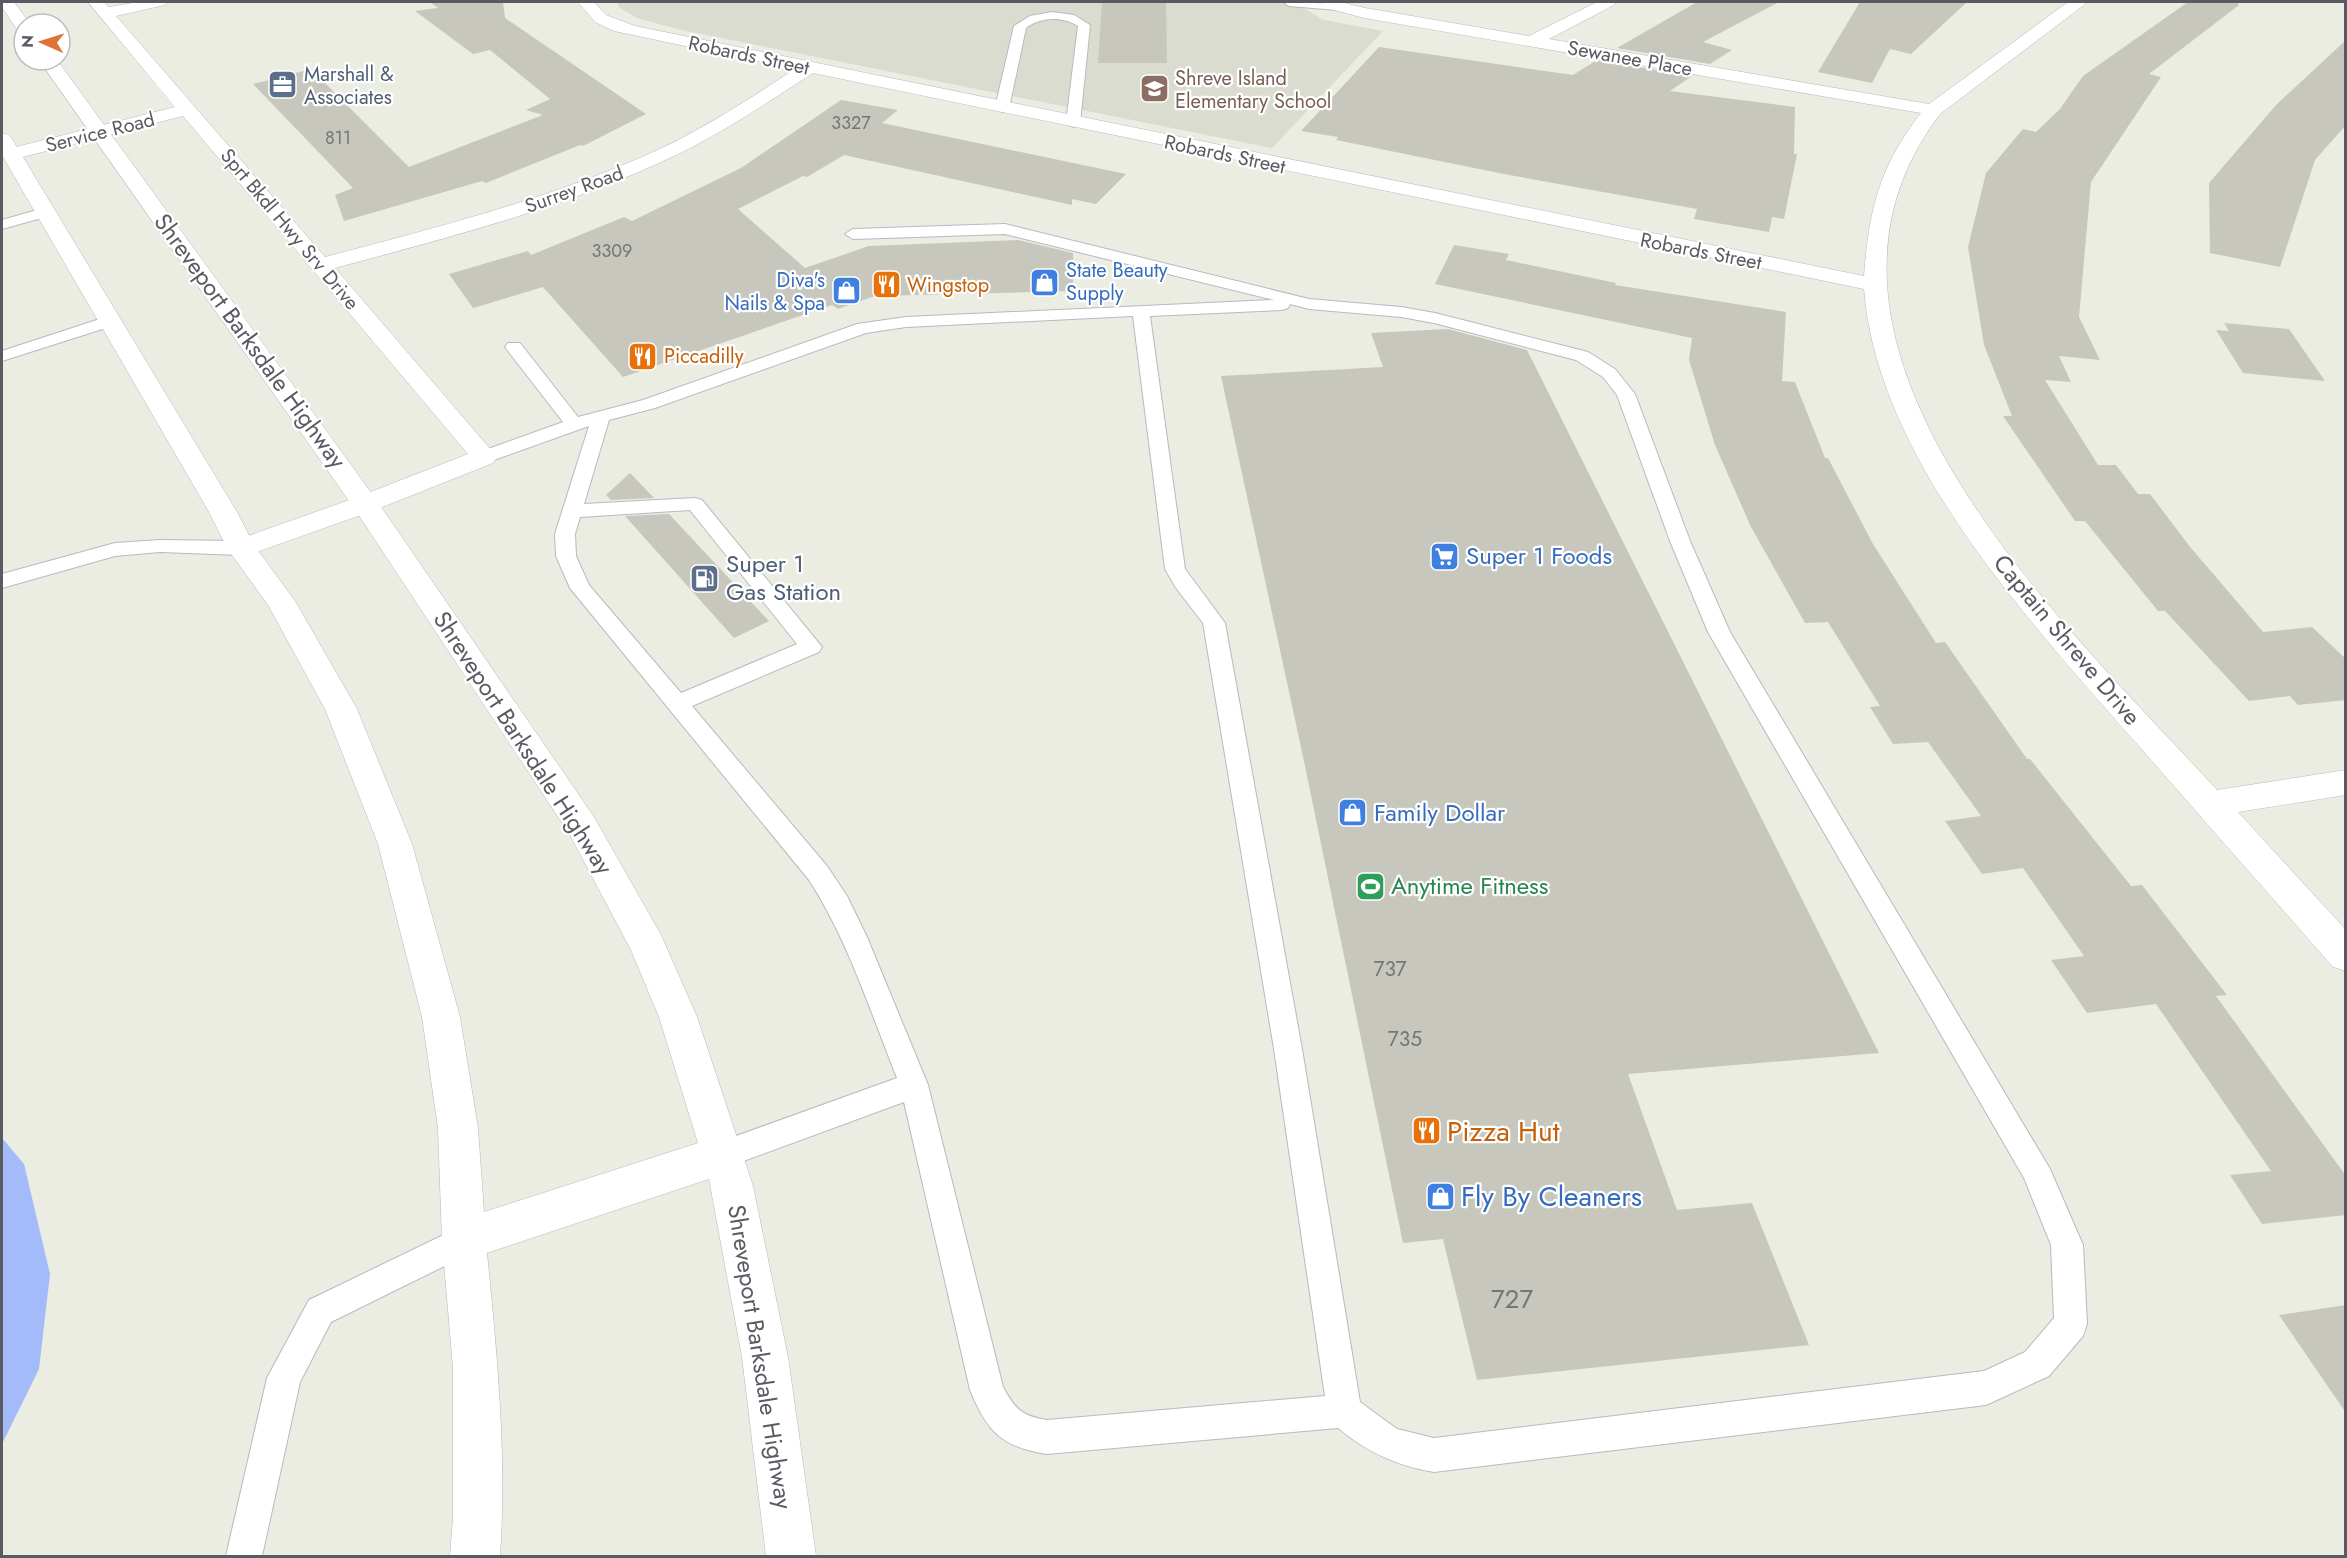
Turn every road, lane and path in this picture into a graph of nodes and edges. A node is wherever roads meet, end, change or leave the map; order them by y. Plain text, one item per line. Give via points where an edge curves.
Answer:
1 (159, 2) edge
2 (585, 2) edge
3 (1289, 2) edge
4 (1608, 2) edge
5 (2078, 2) edge
6 (1332, 4) edge
7 (101, 7) edge
8 (1531, 42) junction
9 (808, 68) junction
10 (56, 72) edge
11 (1002, 108) junction
12 (188, 109) junction
13 (1933, 110) junction
14 (1073, 123) junction
15 (99, 132) junction
16 (5, 150) edge
17 (44, 213) junction
18 (2, 225) edge
19 (853, 234) dead end
20 (321, 265) junction
21 (1875, 285) junction
22 (1309, 303) junction
23 (1141, 311) junction
24 (109, 321) junction
25 (514, 347) dead end
26 (2, 356) edge
27 (601, 416) junction
28 (574, 424) junction
29 (484, 457) junction
30 (365, 504) junction
31 (572, 511) junction
32 (241, 548) junction
33 (2, 581) edge
34 (676, 704) junction
35 (2346, 782) edge
36 (2209, 804) junction
37 (2346, 956) edge
38 (914, 1084) junction
39 (722, 1155) junction
40 (464, 1240) junction
41 (1344, 1411) junction
42 (244, 1557) edge
43 (476, 1557) edge
44 (791, 1557) edge

1 - 7 street
2 - 9 street, Robards Street via 591,12 616,27
3 - 6 lane
4 - 8 street
5 - 13 street, Captain Shreve Drive
6 - 8 street, Sewanee Place
7 - 12 street, Sprt Bkdl Hwy Srv Drive
8 - 13 street, Sewanee Place
9 - 11 street, Robards Street
9 - 20 street, Surrey Road via 713,128 611,177 463,227
10 - 15 street, Shreveport Barksdale Highway
11 - 14 street, Robards Street
11 - 14 lane via 1020,26 1028,18 1065,18 1084,25
12 - 15 street, Service Road
12 - 20 street, Sprt Bkdl Hwy Srv Drive
13 - 21 street, Captain Shreve Drive via 1913,136 1888,187 1878,230
14 - 21 street, Robards Street
15 - 16 street, Service Road
15 - 30 street, Shreveport Barksdale Highway
16 - 17 street
17 - 18 lane
17 - 24 street
19 - 22 lane via 1005,229
20 - 29 street, Sprt Bkdl Hwy Srv Drive
21 - 36 street, Captain Shreve Drive via 1878,321 1890,366 1915,428 1964,512 2035,609
22 - 23 lane
22 - 41 lane via 1435,318 1582,356 1620,384 1719,632 2035,1169 2067,1245 2071,1323 2037,1364 1986,1388 1434,1455 1385,1443
23 - 27 lane via 876,326 649,404
23 - 41 lane via 1175,569 1214,623 1288,1049
24 - 26 lane
24 - 32 street
25 - 28 lane
27 - 28 lane
27 - 31 lane
28 - 29 lane
29 - 30 street
30 - 32 street
30 - 39 street, Shreveport Barksdale Highway via 582,826 648,946 674,1007
31 - 34 lane via 565,534 571,573
31 - 34 lane via 695,504 811,647
32 - 33 lane via 160,546 115,550
32 - 40 street via 280,600 341,709 395,844 441,1017 458,1128
34 - 38 lane via 818,873 838,903
35 - 36 street
36 - 37 street, Captain Shreve Drive
38 - 39 lane
38 - 41 lane via 987,1390 997,1413 1012,1428 1047,1437
39 - 40 street
39 - 44 street, Shreveport Barksdale Highway via 732,1186 765,1357
40 - 42 lane via 320,1311 284,1378
40 - 43 street via 476,1368

